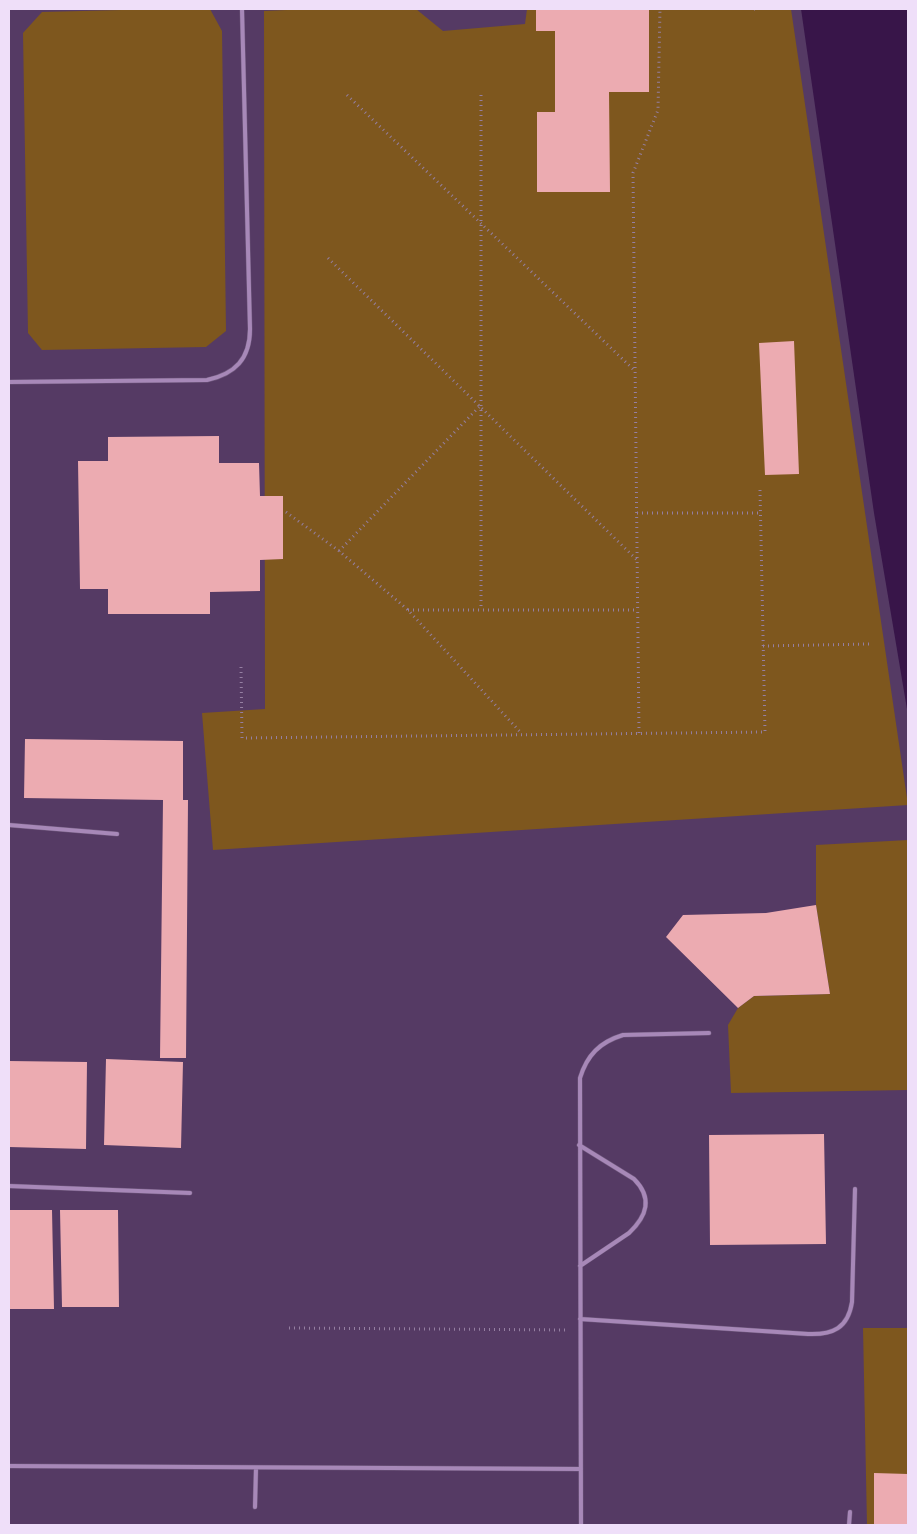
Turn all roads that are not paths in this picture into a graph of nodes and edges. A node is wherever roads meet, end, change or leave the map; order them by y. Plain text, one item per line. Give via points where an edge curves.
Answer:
1 (242, 9) edge
2 (9, 382) edge
3 (9, 825) edge
4 (117, 834) dead end
5 (709, 1033) dead end
6 (579, 1145) junction
7 (9, 1186) edge
8 (855, 1189) dead end
9 (190, 1193) dead end
10 (580, 1266) junction
11 (580, 1319) junction
12 (9, 1466) edge
13 (256, 1468) junction
14 (581, 1469) junction
15 (255, 1506) dead end
16 (850, 1512) dead end
17 (581, 1525) edge
18 (849, 1525) edge

1 - 2 lane via 250,329 246,353 230,372 207,380
3 - 4 lane
5 - 6 lane via 623,1035 600,1046 590,1055 580,1078
6 - 10 lane
6 - 10 lane via 634,1179 644,1194 646,1204 645,1212 629,1234
7 - 9 lane
8 - 11 lane via 852,1302 845,1321 828,1333
10 - 11 lane
11 - 14 lane
12 - 13 lane
13 - 14 lane
13 - 15 lane
14 - 17 lane
16 - 18 lane

